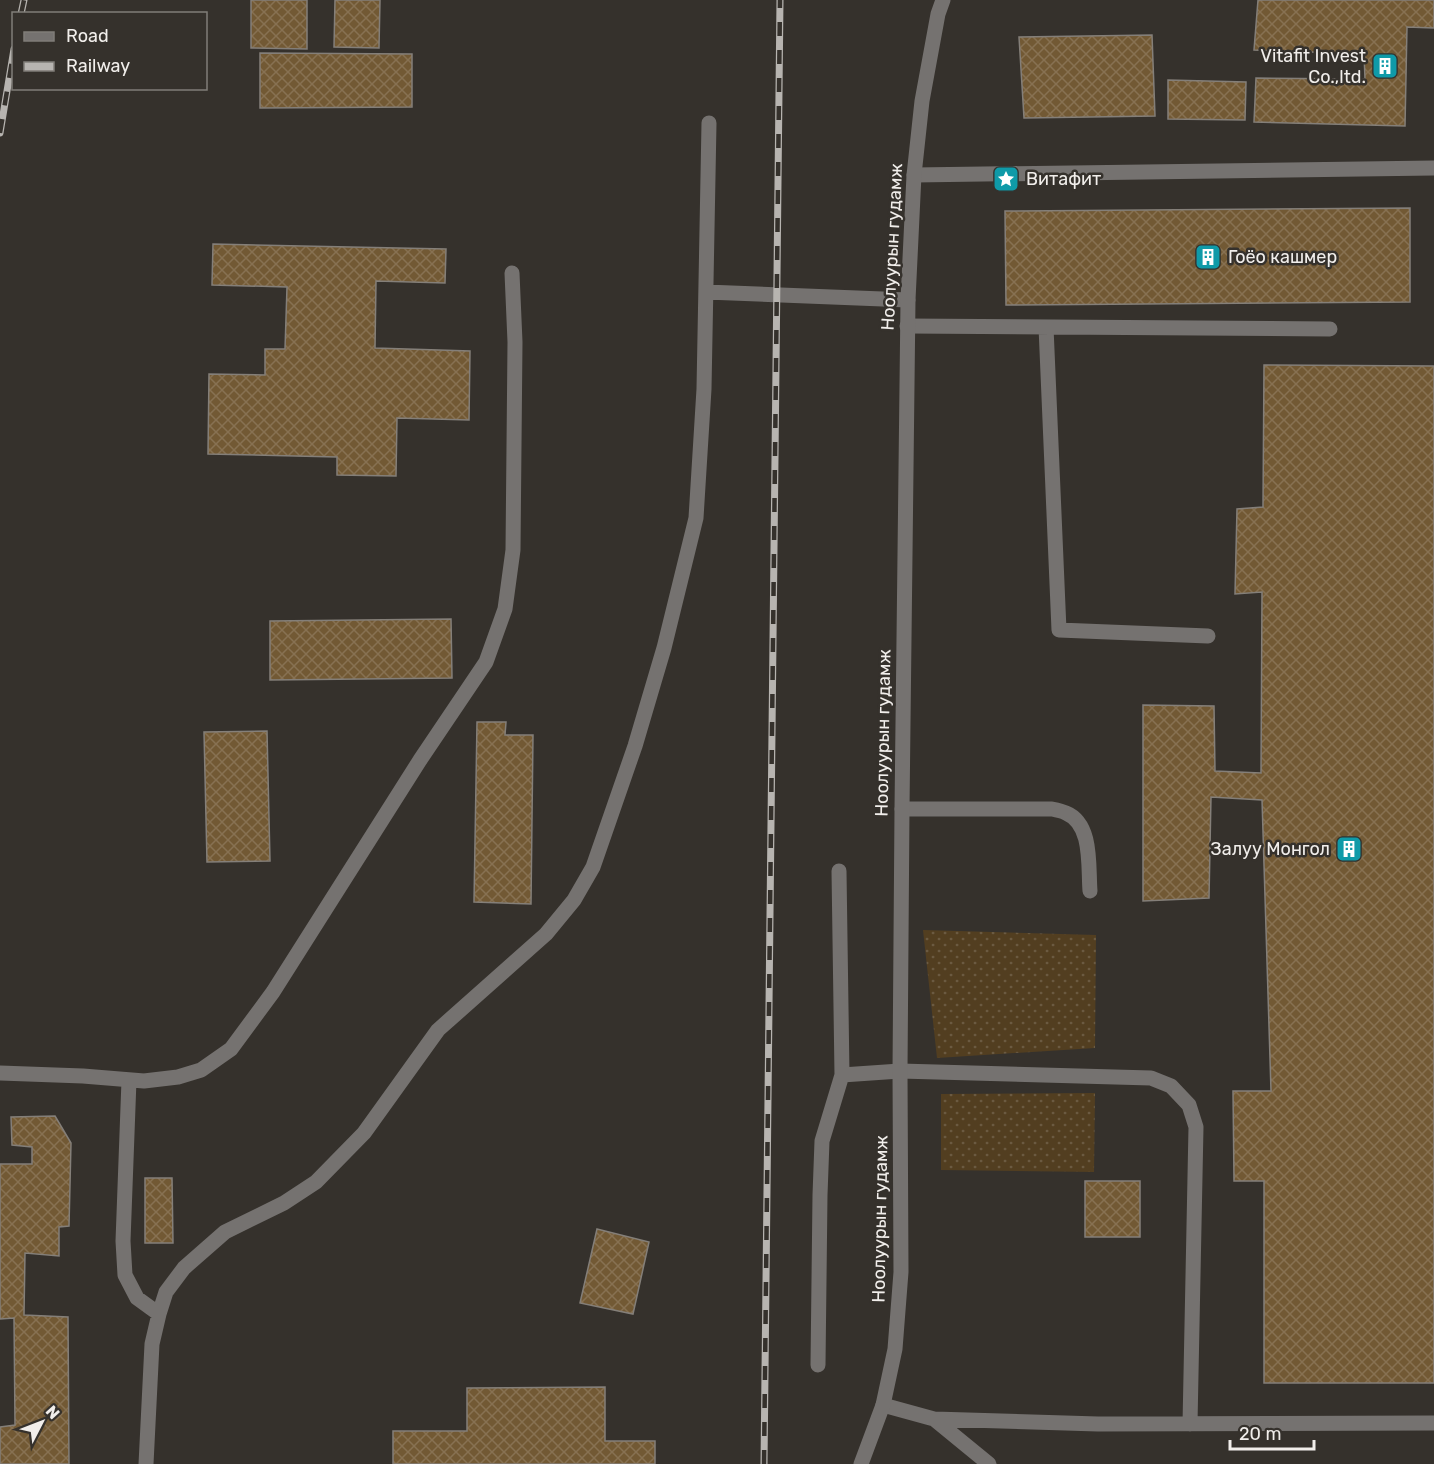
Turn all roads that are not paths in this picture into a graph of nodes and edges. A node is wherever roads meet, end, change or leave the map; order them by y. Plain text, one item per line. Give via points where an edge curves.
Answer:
1 (943, 0) edge
2 (709, 123) dead end
3 (1434, 168) edge
4 (914, 175) junction
5 (512, 273) dead end
6 (706, 291) junction
7 (908, 300) junction
8 (907, 326) junction
9 (1046, 327) junction
10 (1330, 329) dead end
11 (1208, 636) dead end
12 (902, 809) junction
13 (839, 870) dead end
14 (1090, 891) dead end
15 (900, 1071) junction
16 (0, 1073) edge
17 (842, 1075) junction
18 (129, 1080) junction
19 (159, 1314) junction
20 (818, 1365) dead end
21 (883, 1405) junction
22 (934, 1419) junction
23 (1434, 1423) edge
24 (1190, 1424) junction
25 (146, 1464) edge
26 (861, 1464) edge
27 (989, 1464) edge

1 - 4 street, Ноолуурын гудамж via 922,101
2 - 6 street
3 - 4 street
4 - 7 street, Ноолуурын гудамж
5 - 18 street via 513,550 505,609 486,662 273,992 231,1049 201,1070 178,1077
6 - 7 street
6 - 19 street via 696,518 664,648 593,867 574,900 546,934 438,1030 364,1133 316,1182 225,1232 184,1268 166,1292
7 - 8 street, Ноолуурын гудамж
8 - 9 street
8 - 12 street, Ноолуурын гудамж
9 - 10 street
9 - 11 street via 1059,630
12 - 14 street via 1052,809 1068,813 1086,836
12 - 15 street, Ноолуурын гудамж
13 - 17 street
15 - 17 street
15 - 21 street, Ноолуурын гудамж via 901,1272 895,1349
15 - 24 street via 1151,1078 1171,1086 1189,1105 1196,1127
16 - 18 street
17 - 20 street via 822,1142
18 - 19 street via 125,1275 137,1298
19 - 25 street via 152,1344
21 - 22 street
21 - 26 street, Ноолуурын гудамж
22 - 24 street
22 - 27 street
23 - 24 street

